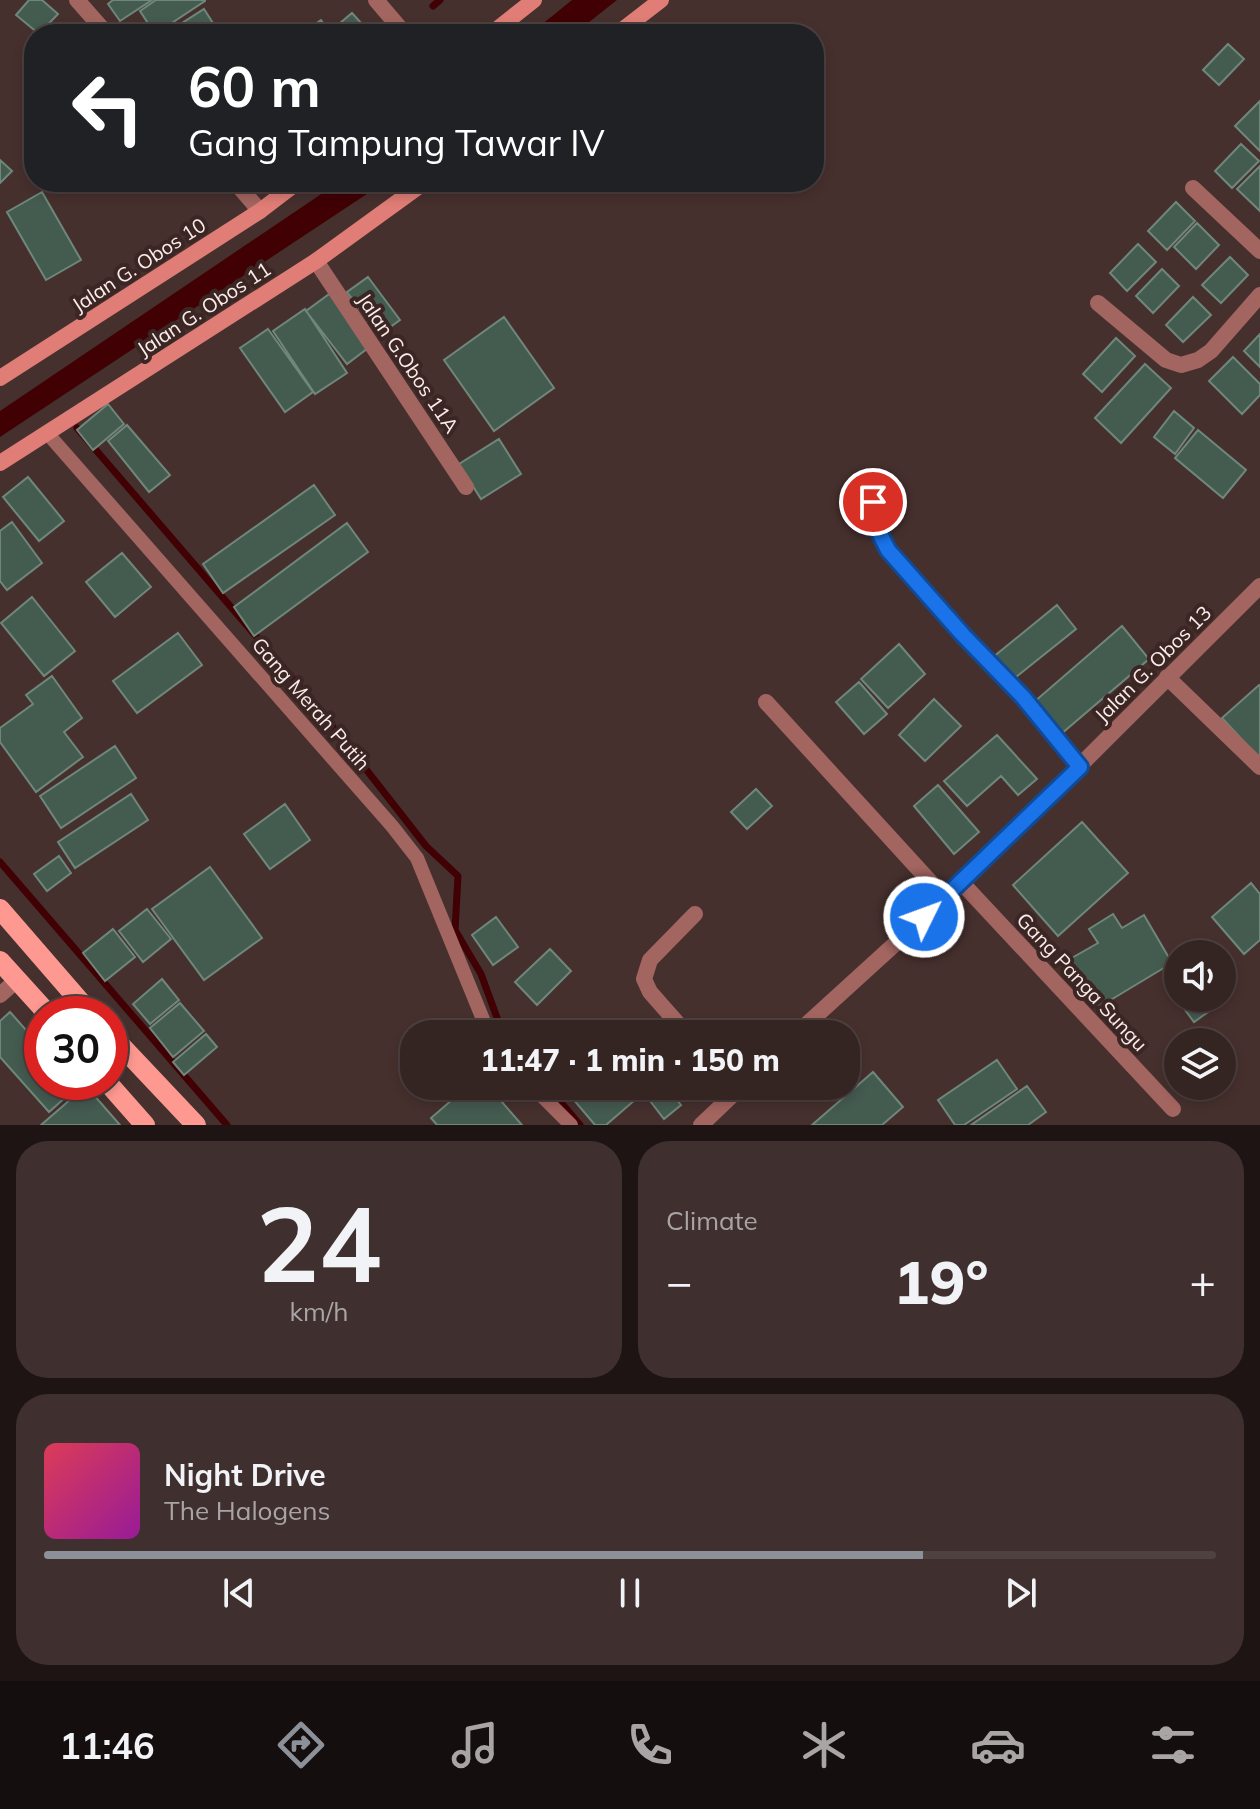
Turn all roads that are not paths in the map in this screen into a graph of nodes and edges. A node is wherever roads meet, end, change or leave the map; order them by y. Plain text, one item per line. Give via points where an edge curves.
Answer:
1 (77, 0) edge
2 (376, 0) edge
3 (534, 0) edge
4 (661, 0) edge
5 (98, 24) edge
6 (396, 24) edge
7 (504, 24) edge
8 (630, 24) edge
9 (1193, 188) dead end
10 (244, 192) edge
11 (285, 192) edge
12 (411, 192) edge
13 (260, 211) junction
14 (1260, 251) edge
15 (316, 261) junction
16 (1260, 295) edge
17 (1098, 303) dead end
18 (2, 374) edge
19 (48, 434) junction
20 (0, 463) edge
21 (466, 487) dead end
22 (873, 502) dead end
23 (1260, 586) edge
24 (1167, 677) junction
25 (766, 702) dead end
26 (1080, 767) junction
27 (1260, 767) edge
28 (962, 883) junction
29 (945, 898) junction
30 (0, 909) edge
31 (695, 914) dead end
32 (0, 961) edge
33 (17, 980) junction
34 (0, 995) edge
35 (32, 996) edge
36 (68, 996) edge
37 (483, 1020) edge
38 (675, 1020) edge
39 (811, 1020) edge
40 (128, 1053) edge
41 (123, 1100) edge
42 (546, 1100) edge
43 (730, 1100) edge
44 (1173, 1109) dead end
45 (718, 1119) edge
46 (145, 1125) edge
47 (196, 1125) edge
48 (571, 1125) edge
49 (701, 1125) edge

1 - 5 street
2 - 6 street
3 - 7 street
4 - 8 street
9 - 14 street
10 - 13 street
11 - 13 street, Jalan G. Obos 10
12 - 15 street, Jalan G. Obos 11
13 - 18 street, Jalan G. Obos 10
15 - 19 street, Jalan G. Obos 11
15 - 21 street, Jalan G.Obos 11A
16 - 17 street via 1211,351 1181,365 1166,360
19 - 20 street, Jalan G. Obos 11
19 - 37 lane, Gang Merah Putih via 417,858
22 - 26 street via 888,550
23 - 24 street, Jalan G. Obos 13
24 - 26 street, Jalan G. Obos 13
24 - 27 street
25 - 29 street
26 - 28 street, Jalan G. Obos 13
28 - 29 street, Jalan G. Obos 13
28 - 44 street, Gang Panga Sungu
29 - 39 street, Jalan G. Obos 13
30 - 36 main road
31 - 38 street via 650,960 644,979
32 - 33 main road
33 - 34 street
33 - 35 main road
40 - 47 main road
41 - 46 main road
42 - 48 lane
43 - 45 street
45 - 49 street

